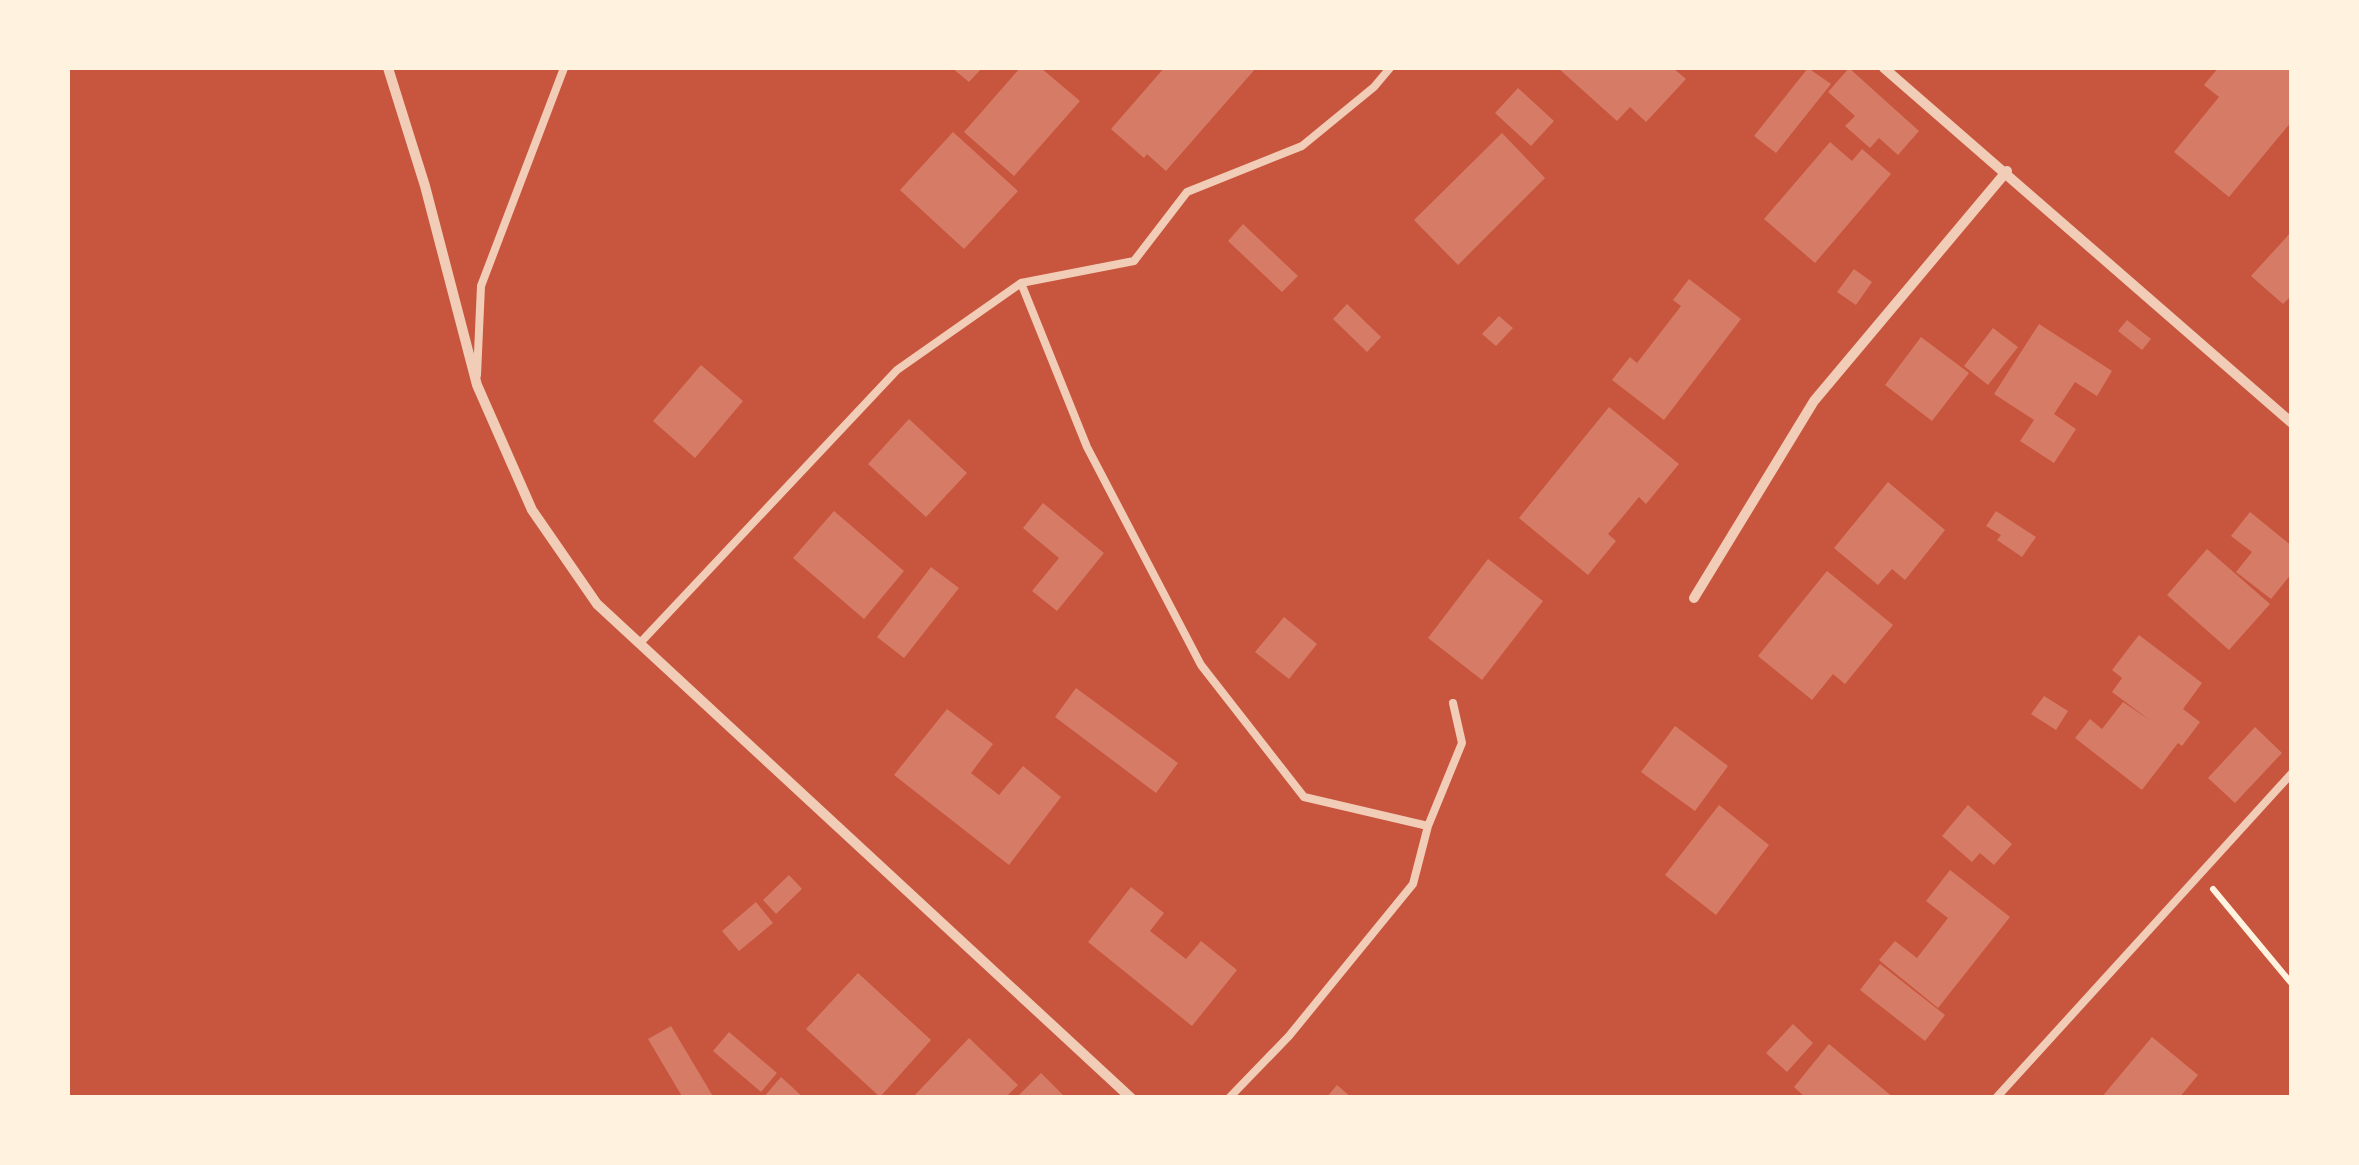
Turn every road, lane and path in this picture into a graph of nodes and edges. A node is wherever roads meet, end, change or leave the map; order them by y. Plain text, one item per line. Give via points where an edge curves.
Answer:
1 (388, 68) edge
2 (564, 68) edge
3 (1390, 68) edge
4 (1884, 68) edge
5 (2007, 171) junction
6 (1020, 283) junction
7 (477, 384) junction
8 (2292, 423) edge
9 (1694, 598) dead end
10 (640, 643) junction
11 (1454, 703) dead end
12 (2292, 773) edge
13 (1428, 826) junction
14 (2199, 874) junction
15 (2292, 984) edge
16 (1130, 1098) edge
17 (1230, 1098) edge
18 (1996, 1098) edge

1 - 7 street
2 - 7 lane via 480,286
3 - 6 lane via 1302,146 1188,192 1134,260
4 - 5 street
5 - 8 street
5 - 9 street via 1814,401
6 - 10 lane via 897,370
6 - 13 lane via 1087,448 1201,665 1304,797
7 - 10 street via 532,510 597,604
10 - 16 street
11 - 13 lane via 1462,743
12 - 14 lane
13 - 17 lane via 1412,884
14 - 15 path
14 - 18 lane

